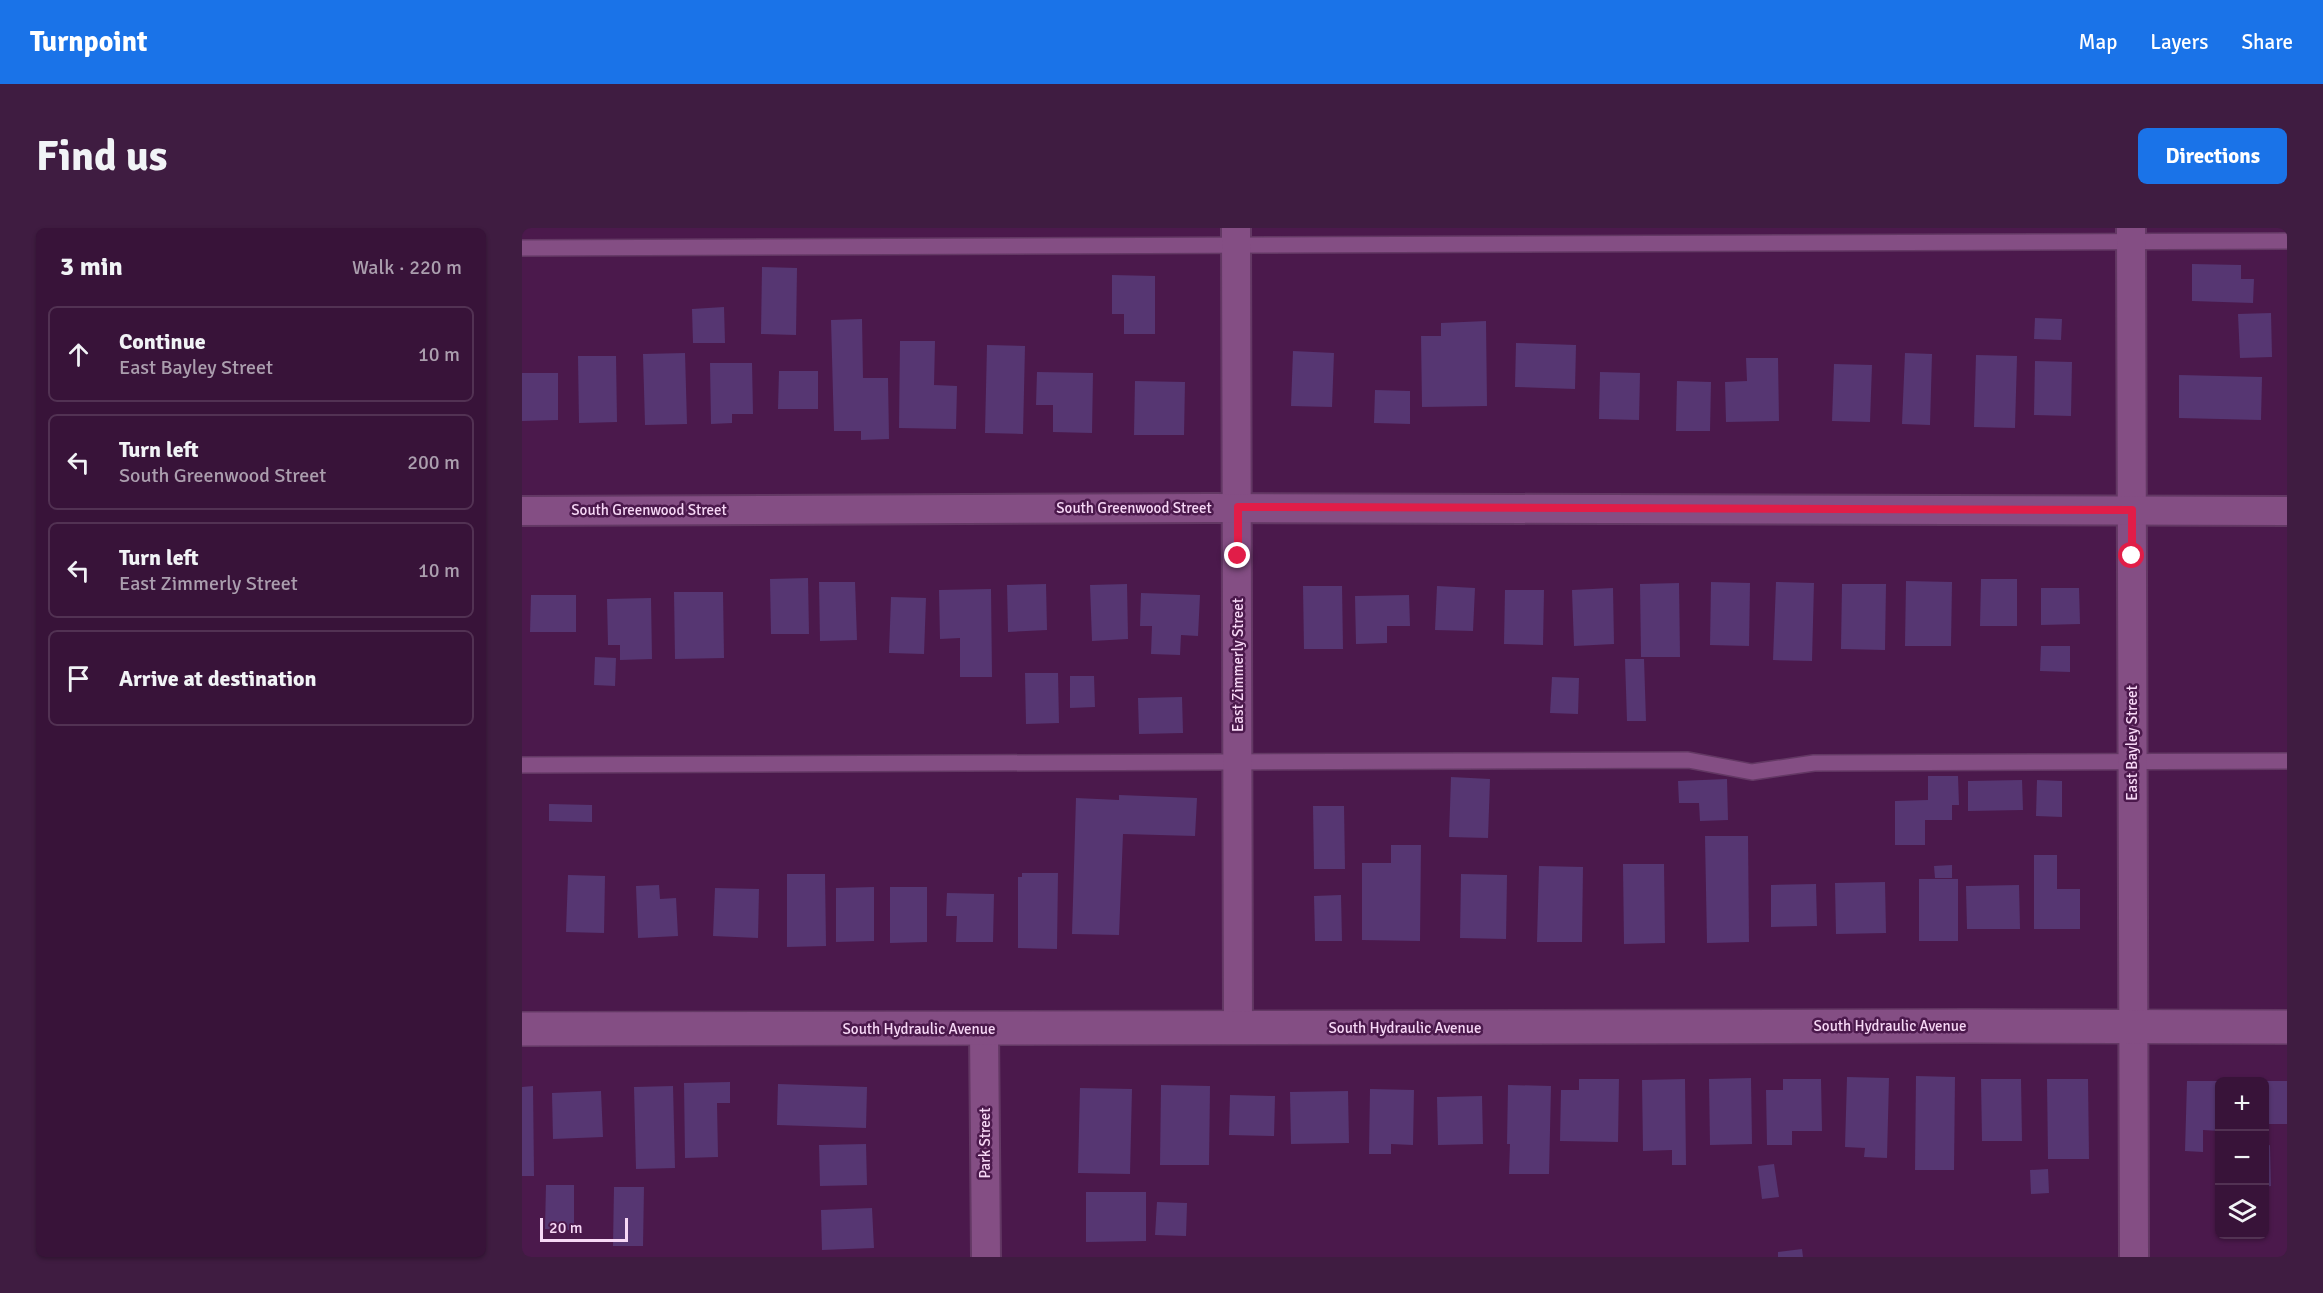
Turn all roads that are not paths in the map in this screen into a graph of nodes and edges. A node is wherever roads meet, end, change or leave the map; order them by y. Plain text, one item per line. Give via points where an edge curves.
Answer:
1 (2131, 234) edge
2 (1236, 236) edge
3 (2287, 241) edge
4 (522, 248) edge
5 (1238, 507) junction
6 (2132, 510) junction
7 (522, 511) edge
8 (2287, 511) edge
9 (2132, 760) junction
10 (1238, 761) junction
11 (2287, 761) edge
12 (522, 765) edge
13 (2133, 1026) junction
14 (2287, 1027) edge
15 (522, 1029) edge
16 (984, 1029) junction
17 (1238, 1029) junction
18 (986, 1257) edge
19 (2134, 1257) edge

1 - 2 lane
1 - 3 lane
1 - 6 street, East Bayley Street
2 - 4 lane
2 - 5 street, East Zimmerly Street
5 - 6 street, South Greenwood Street
5 - 7 street, South Greenwood Street
5 - 10 street, East Zimmerly Street
6 - 8 street, South Greenwood Street
6 - 9 street, East Bayley Street
9 - 10 lane via 1814,763 1752,772 1688,760
9 - 11 lane
9 - 13 street, East Bayley Street
10 - 12 lane
10 - 17 street, East Zimmerly Street
13 - 14 street, South Hydraulic Avenue
13 - 17 street, South Hydraulic Avenue
13 - 19 street, East Bayley Street
15 - 16 street, South Hydraulic Avenue
16 - 17 street, South Hydraulic Avenue
16 - 18 street, Park Street

